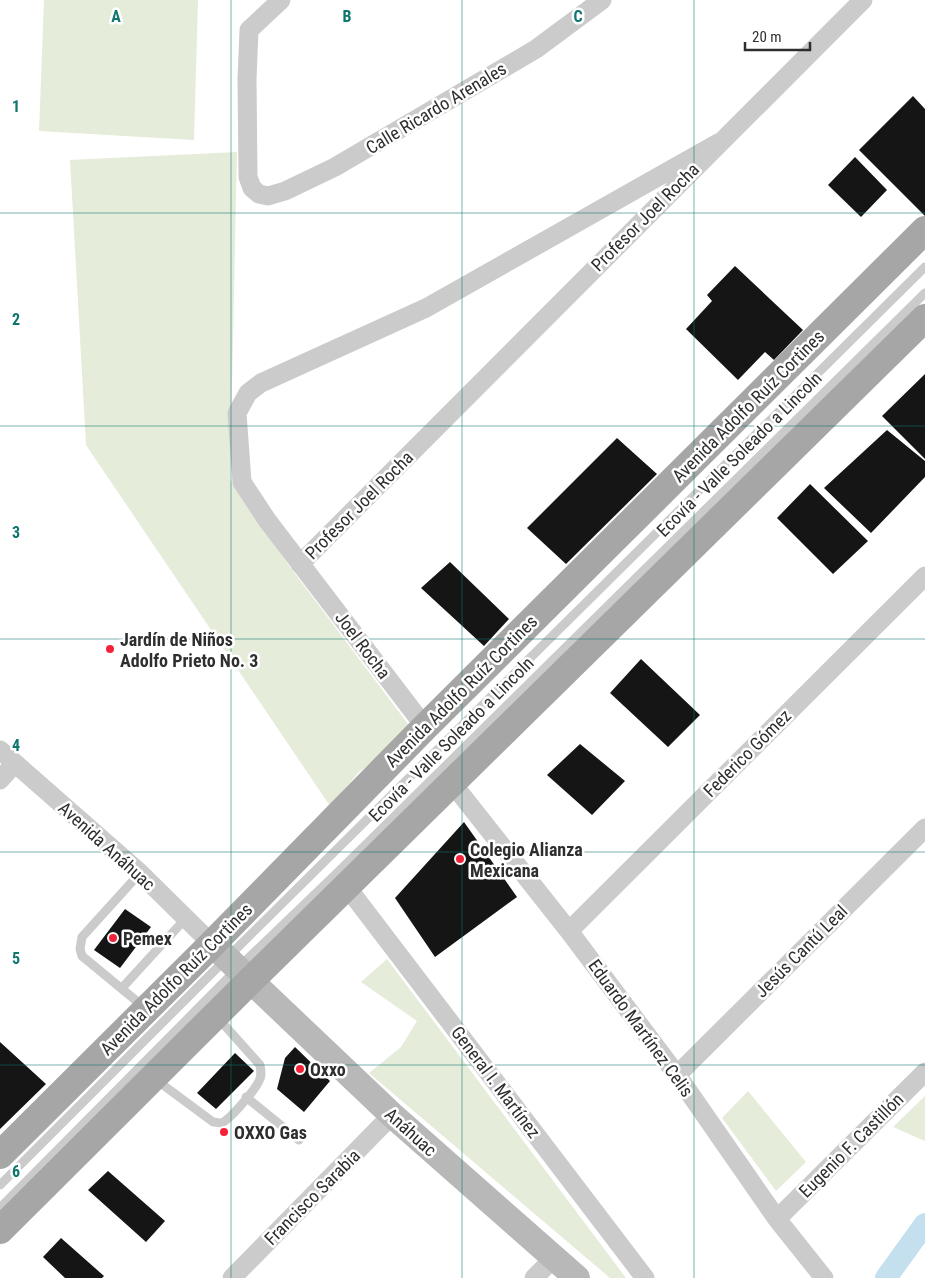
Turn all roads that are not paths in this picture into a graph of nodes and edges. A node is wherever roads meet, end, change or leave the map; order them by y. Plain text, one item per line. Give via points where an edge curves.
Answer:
1 (281, 0) edge
2 (602, 0) edge
3 (863, 0) edge
4 (718, 143) junction
5 (925, 230) edge
6 (925, 267) edge
7 (925, 293) edge
8 (925, 318) edge
9 (300, 564) junction
10 (925, 576) edge
11 (425, 727) junction
12 (0, 750) edge
13 (15, 764) junction
14 (0, 780) edge
15 (452, 783) junction
16 (925, 828) edge
17 (140, 873) junction
18 (347, 886) junction
19 (186, 918) junction
20 (569, 931) junction
21 (232, 963) junction
22 (122, 988) junction
23 (146, 1009) junction
24 (216, 1015) junction
25 (925, 1072) edge
26 (677, 1075) junction
27 (153, 1078) junction
28 (246, 1097) junction
29 (392, 1115) junction
30 (299, 1140) dead end
31 (0, 1155) edge
32 (0, 1185) edge
33 (0, 1208) edge
34 (777, 1219) junction
35 (0, 1230) edge
36 (553, 1259) junction
37 (232, 1278) edge
38 (534, 1278) edge
39 (577, 1278) edge
40 (645, 1278) edge
41 (824, 1278) edge

1 - 2 street, Calle Ricardo Arenales via 249,30 248,177 252,188 268,196 335,167 536,49
3 - 4 street, Profesor Joel Rocha
4 - 9 street, Profesor Joel Rocha
4 - 9 street, Profesor Joel Rocha via 426,308 261,384 248,393 236,413 242,482
5 - 11 main road, Avenida Adolfo Ruíz Cortines
6 - 21 lane
7 - 21 lane, Ecovía - Valle Soleado a Lincoln via 336,874
8 - 15 main road, Avenida Adolfo Ruíz Cortines
9 - 11 street, Joel Rocha
10 - 20 street, Federico Gómez
11 - 21 main road, Avenida Adolfo Ruíz Cortines
12 - 13 street, Avenida Anáhuac
13 - 14 street
13 - 17 street, Avenida Anáhuac
15 - 18 main road, Avenida Adolfo Ruíz Cortines
15 - 20 street, Eduardo Martínez Celis
16 - 26 street, Jesús Cantú Leal
17 - 19 street, Avenida Anáhuac
17 - 22 lane via 80,943 82,956
18 - 21 main road, Avenida Adolfo Ruíz Cortines
18 - 40 street, General I. Martínez
19 - 21 street, Avenida Anáhuac
19 - 22 lane
20 - 26 street, Eduardo Martínez Celis
21 - 23 main road, Avenida Adolfo Ruíz Cortines
21 - 24 main road, Avenida Adolfo Ruíz Cortines
21 - 29 street, Anáhuac
21 - 32 lane
21 - 33 lane, Ecovía - Valle Soleado a Lincoln
22 - 23 lane
23 - 31 main road, Avenida Adolfo Ruíz Cortines
24 - 27 main road, Avenida Adolfo Ruíz Cortines
24 - 28 lane via 260,1065 260,1079
25 - 34 street, Eugenio F. Castillón
26 - 34 street, Eduardo Martínez Celis
27 - 28 lane via 213,1122 227,1120
27 - 35 main road, Avenida Adolfo Ruíz Cortines
28 - 30 lane
29 - 36 street, Anáhuac
29 - 37 street, Francisco Sarabia
34 - 41 street, Eduardo Martínez Celis
36 - 38 street
36 - 39 street, Anáhuac

